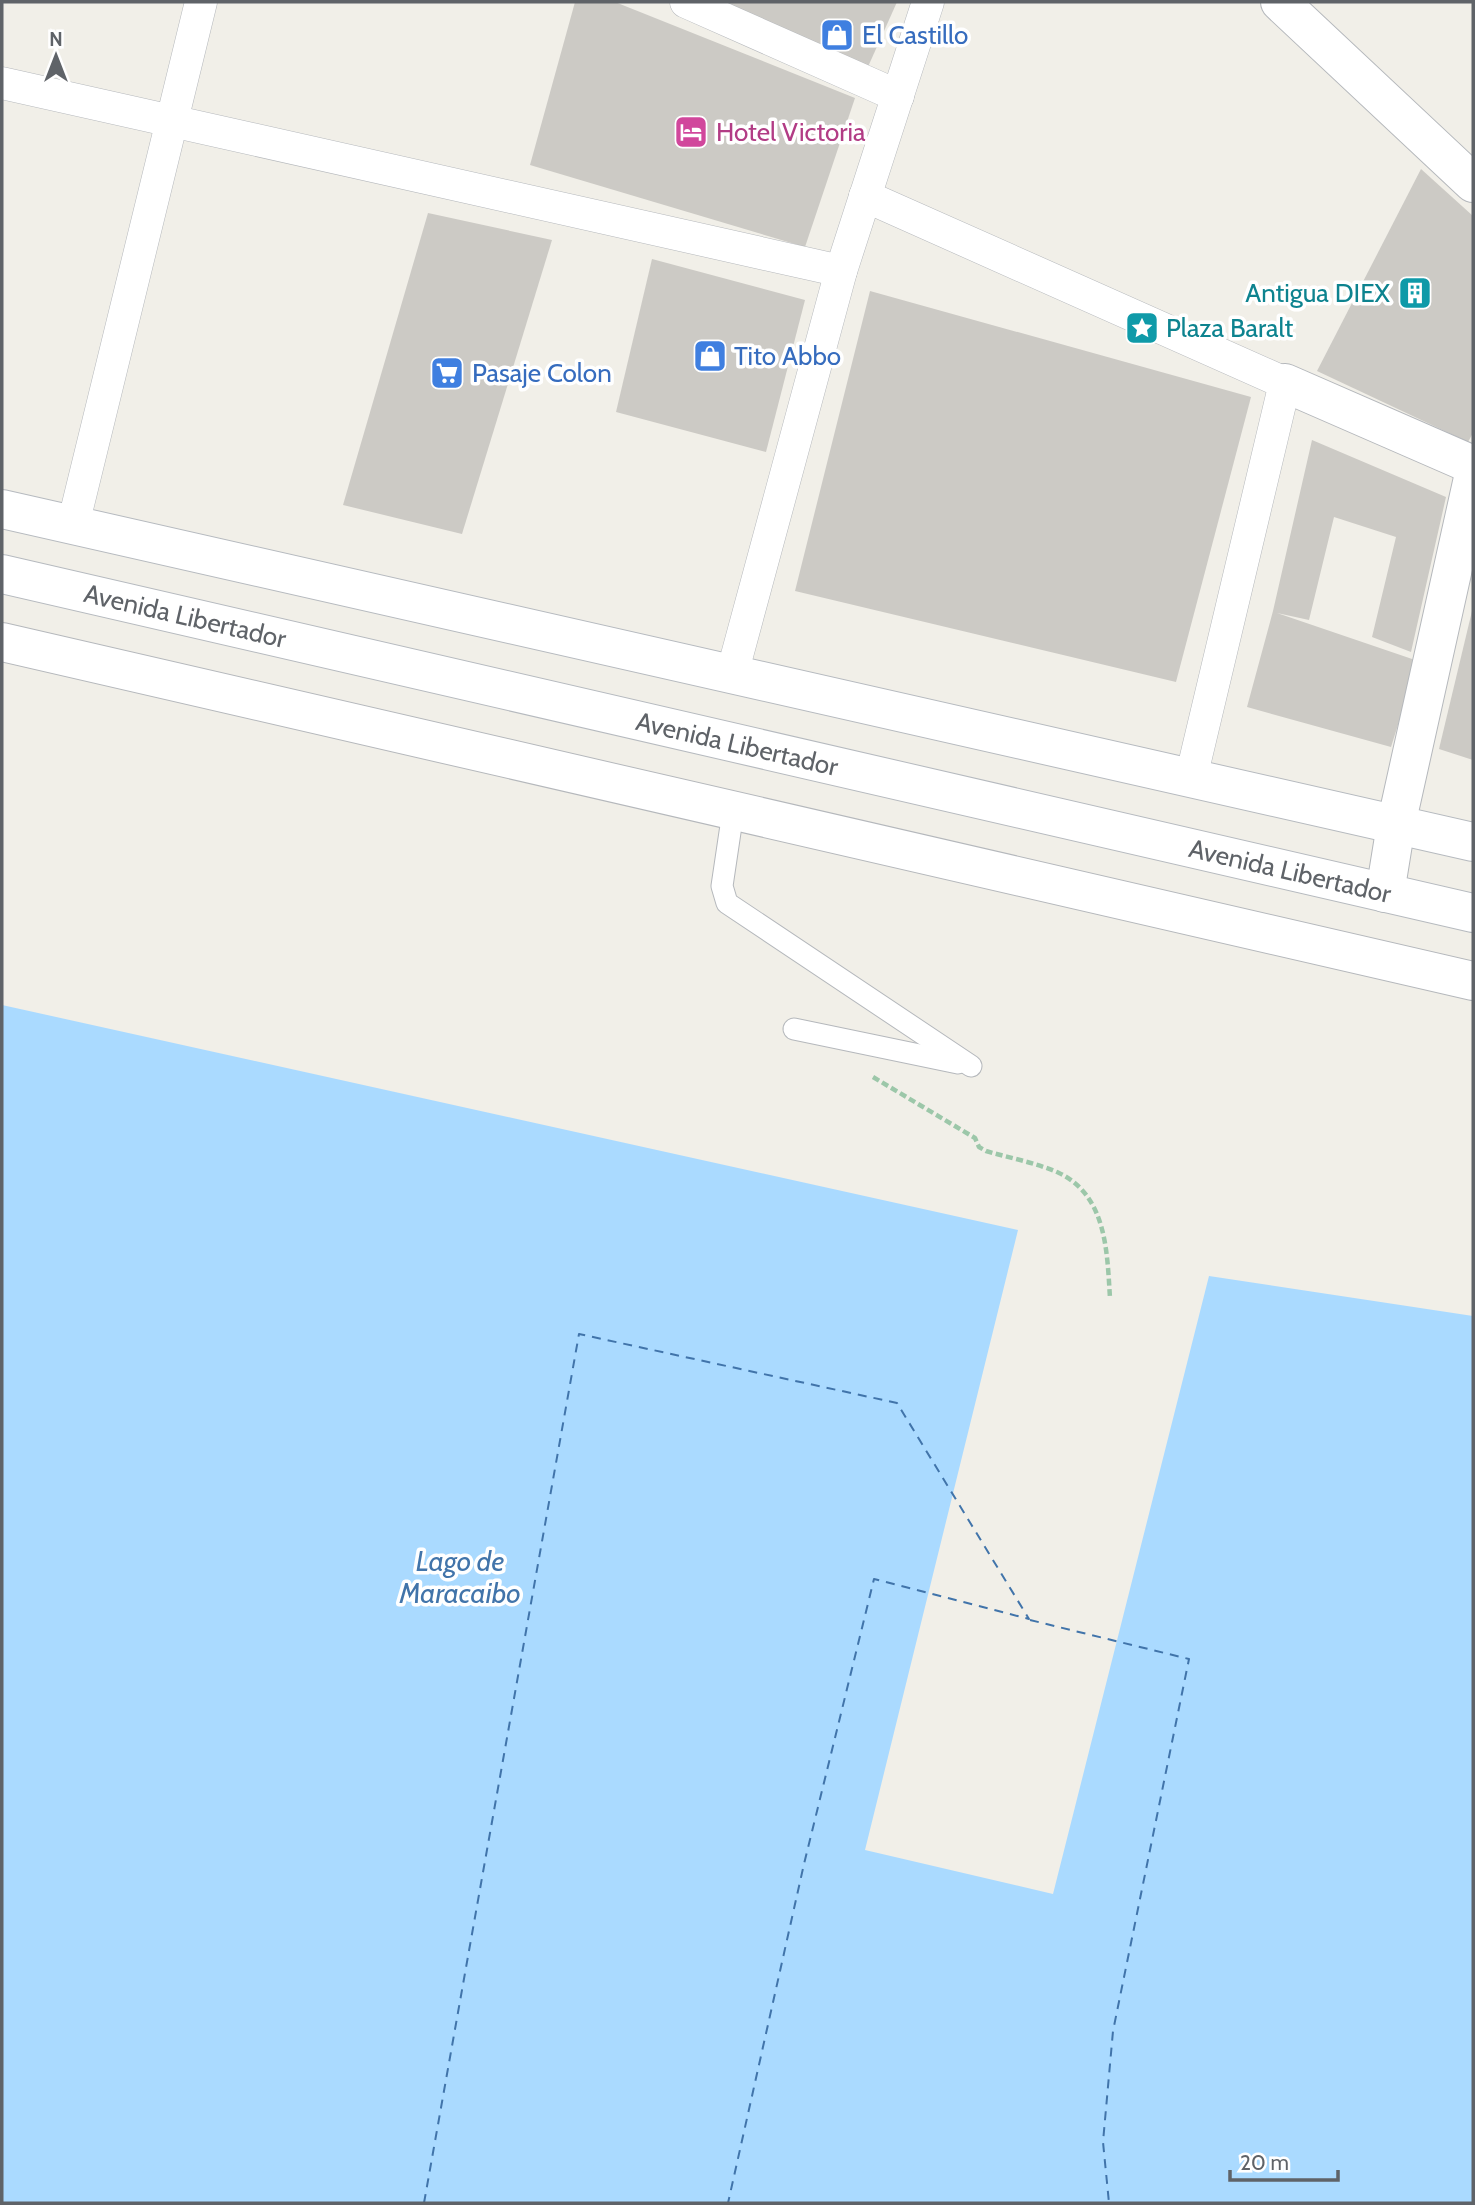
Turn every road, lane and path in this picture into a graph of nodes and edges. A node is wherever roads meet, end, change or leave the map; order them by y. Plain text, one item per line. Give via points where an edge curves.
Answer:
1 (201, 2) edge
2 (686, 2) edge
3 (928, 2) edge
4 (1280, 2) edge
5 (2, 83) edge
6 (898, 96) junction
7 (173, 122) junction
8 (1473, 183) edge
9 (865, 197) junction
10 (841, 271) junction
11 (1285, 383) junction
12 (1473, 465) edge
13 (1473, 478) edge
14 (2, 509) edge
15 (73, 525) junction
16 (2, 574) edge
17 (2, 642) edge
18 (732, 674) junction
19 (1191, 778) junction
20 (733, 811) junction
21 (1396, 825) junction
22 (1473, 842) edge
23 (1385, 893) junction
24 (1473, 913) edge
25 (1473, 981) edge
26 (794, 1030) dead end
27 (862, 1070) dead end
28 (1110, 1298) dead end

1 - 7 street
2 - 6 street
3 - 6 street
4 - 8 main road
5 - 7 street
6 - 9 street
7 - 10 street
7 - 15 street
9 - 10 street
9 - 11 street
10 - 18 street
11 - 12 main road
11 - 19 street
13 - 21 main road
14 - 15 main road
15 - 18 main road
16 - 23 main road, Avenida Libertador
17 - 20 main road
18 - 19 main road
19 - 21 main road
20 - 25 main road
20 - 26 lane via 722,886 727,902 971,1066
21 - 22 main road
21 - 23 main road
23 - 24 main road, Avenida Libertador
27 - 28 path via 975,1139 986,1151 1076,1183 1101,1222

